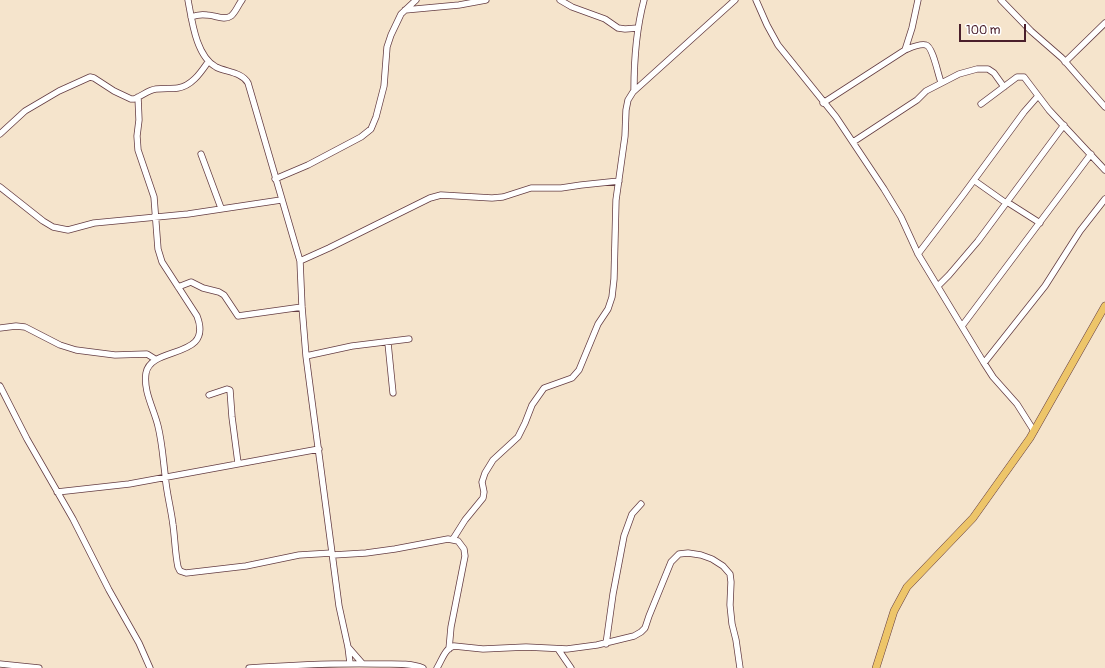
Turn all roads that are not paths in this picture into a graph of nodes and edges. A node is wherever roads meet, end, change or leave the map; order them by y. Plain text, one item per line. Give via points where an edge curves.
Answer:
1 (188, 0) edge
2 (242, 0) edge
3 (416, 0) edge
4 (486, 0) edge
5 (560, 0) edge
6 (644, 0) edge
7 (735, 0) edge
8 (756, 0) edge
9 (918, 0) edge
10 (1000, 0) edge
11 (405, 10) junction
12 (191, 17) junction
13 (1105, 23) edge
14 (638, 28) junction
15 (904, 50) junction
16 (208, 62) junction
17 (1065, 62) junction
18 (941, 82) junction
19 (1004, 87) junction
20 (634, 90) junction
21 (1038, 96) junction
22 (138, 97) junction
23 (823, 103) junction
24 (981, 104) dead end
25 (1105, 107) edge
26 (1064, 125) junction
27 (0, 134) edge
28 (853, 142) junction
29 (201, 154) dead end
30 (1091, 154) junction
31 (1105, 170) edge
32 (275, 179) junction
33 (619, 180) junction
34 (974, 181) junction
35 (0, 187) edge
36 (1105, 199) edge
37 (281, 200) junction
38 (1006, 203) junction
39 (222, 208) junction
40 (156, 217) junction
41 (1040, 223) junction
42 (918, 254) junction
43 (300, 261) junction
44 (938, 286) junction
45 (178, 287) junction
46 (1105, 306) edge
47 (302, 307) junction
48 (962, 326) junction
49 (0, 328) edge
50 (409, 339) dead end
51 (388, 343) junction
52 (306, 356) junction
53 (155, 359) junction
54 (984, 364) junction
55 (0, 386) edge
56 (393, 393) dead end
57 (209, 395) dead end
58 (1034, 431) junction
59 (319, 449) junction
60 (238, 463) junction
61 (165, 476) junction
62 (57, 492) junction
63 (641, 504) dead end
64 (453, 539) junction
65 (332, 554) junction
66 (606, 644) junction
67 (348, 647) junction
68 (449, 649) junction
69 (558, 649) junction
70 (350, 663) junction
71 (362, 663) junction
72 (0, 664) edge
73 (313, 666) edge
74 (39, 668) edge
75 (150, 668) edge
76 (249, 668) edge
77 (423, 668) edge
78 (437, 668) edge
79 (571, 668) edge
80 (740, 668) edge
81 (876, 668) edge

1 - 12 street
2 - 12 street via 228,18 206,15
3 - 11 street
4 - 11 street
5 - 14 street via 618,28
6 - 14 street
7 - 20 street
8 - 23 street via 778,45
9 - 15 street
10 - 17 street
11 - 32 street via 397,21 387,47 384,86 371,130 315,161
12 - 16 street via 200,48
13 - 17 street
14 - 20 street
15 - 18 street via 920,45 928,46
15 - 23 street
16 - 22 street via 187,85 157,89
16 - 32 street via 245,79 248,84
17 - 25 street
18 - 19 street via 983,68 991,71
18 - 28 street
19 - 21 street via 1017,78 1024,78
19 - 24 street
20 - 33 street via 626,110
21 - 26 street
21 - 34 street
22 - 27 street via 131,99 90,77 25,111
22 - 40 street via 138,150 151,188
23 - 28 street
26 - 30 street
26 - 38 street
28 - 42 street via 892,200
29 - 39 street
30 - 31 street
30 - 41 street
32 - 37 street
33 - 43 street via 561,188 531,188 492,198 441,194
33 - 64 street via 612,297 608,309 593,335 579,370 572,378 544,388 532,405 518,437 493,460 482,482 482,498
34 - 38 street
34 - 42 street
35 - 40 street via 43,221 53,227 68,230 94,223
36 - 54 street via 1080,231 1045,286
37 - 39 street
37 - 43 street
38 - 41 street
38 - 44 street via 950,276
39 - 40 street
40 - 45 street via 158,249 162,262
41 - 48 street
42 - 44 street
43 - 47 street
44 - 48 street
45 - 47 street via 191,282 219,292 224,295 238,316
45 - 53 street via 197,316 200,324 199,335 192,344 181,351
46 - 58 main road
47 - 52 street
48 - 54 street
49 - 53 street via 25,327 60,345 76,350 115,355 147,354
50 - 51 street
51 - 52 street via 352,346
51 - 56 street
52 - 59 street
53 - 61 street via 146,372 146,382 158,426
54 - 58 street via 1017,404
55 - 62 street
57 - 60 street via 220,390 230,390
58 - 81 main road via 973,518 907,587 894,611
59 - 60 street
59 - 65 street
60 - 61 street
61 - 62 street via 129,484
61 - 65 street via 180,571 246,566 299,555
62 - 75 street
63 - 66 street via 632,514 624,536
64 - 65 street via 366,553
64 - 68 street via 462,545 465,556
65 - 67 street
66 - 69 street
66 - 80 street via 634,636 645,628 675,557 688,553 701,555 723,566 730,574 732,624
67 - 70 street
67 - 71 street
68 - 69 street via 454,646 483,649 526,646
68 - 78 street
69 - 79 street
70 - 71 street
70 - 73 street
71 - 77 street
72 - 74 street
73 - 76 street

